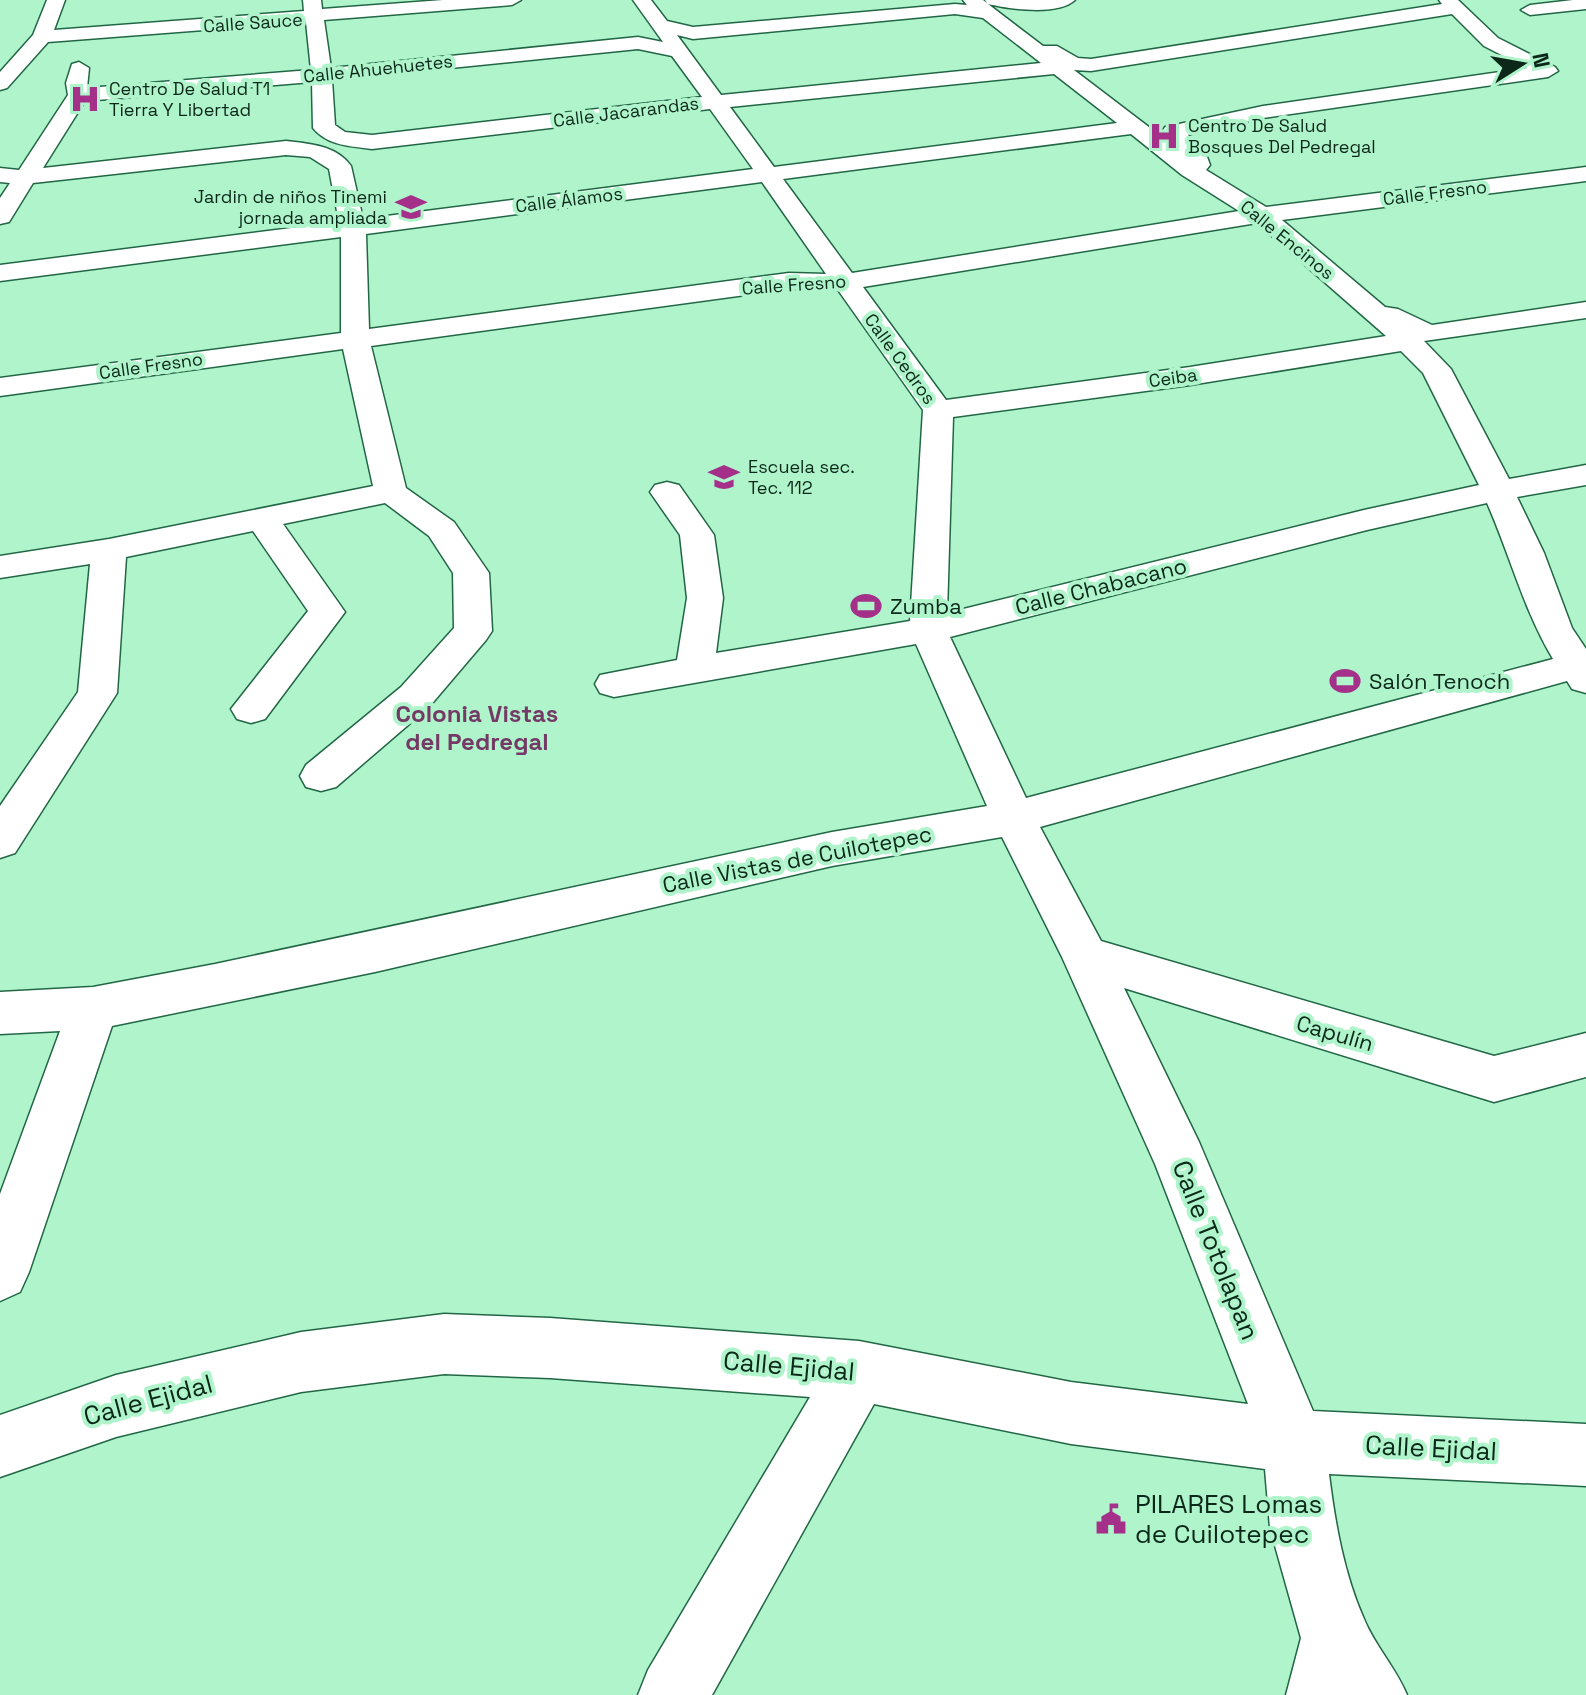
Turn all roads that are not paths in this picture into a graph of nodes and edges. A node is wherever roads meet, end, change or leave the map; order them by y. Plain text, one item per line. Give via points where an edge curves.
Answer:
1 (56, 0) edge
2 (512, 0) edge
3 (642, 0) edge
4 (1066, 0) edge
5 (985, 4) edge
6 (1451, 4) edge
7 (1586, 4) edge
8 (314, 9) edge
9 (1530, 10) dead end
10 (138, 22) junction
11 (660, 25) junction
12 (87, 35) junction
13 (42, 37) junction
14 (678, 51) junction
15 (122, 55) dead end
16 (1076, 73) junction
17 (106, 75) dead end
18 (322, 75) junction
19 (0, 84) edge
20 (78, 95) junction
21 (715, 102) junction
22 (1138, 127) junction
23 (1190, 170) junction
24 (1586, 174) edge
25 (767, 175) junction
26 (12, 176) edge
27 (1262, 215) junction
28 (0, 217) edge
29 (353, 228) junction
30 (0, 273) edge
31 (845, 282) junction
32 (1586, 310) edge
33 (1374, 311) junction
34 (355, 339) junction
35 (1408, 341) junction
36 (0, 387) edge
37 (938, 410) junction
38 (1586, 475) edge
39 (391, 492) junction
40 (667, 492) dead end
41 (1499, 493) junction
42 (261, 517) junction
43 (109, 550) junction
44 (0, 567) edge
45 (928, 630) junction
46 (1582, 669) edge
47 (694, 671) junction
48 (614, 684) dead end
49 (251, 709) dead end
50 (321, 776) dead end
51 (1014, 818) junction
52 (0, 841) edge
53 (1085, 956) junction
54 (93, 1008) junction
55 (0, 1013) edge
56 (1586, 1055) edge
57 (0, 1272) edge
58 (859, 1371) junction
59 (1294, 1441) junction
60 (0, 1446) edge
61 (1586, 1455) edge
62 (1328, 1667) edge
63 (673, 1695) edge
64 (1372, 1695) edge

1 - 13 street
2 - 8 street, Calle Sauce
3 - 11 street, Calle Cedros
4 - 5 street
5 - 11 street via 693,33
5 - 16 street, Calle Encinos via 1016,34
6 - 16 street, Calle Jacarandas
6 - 23 street via 1491,42 1548,71 1178,129 1175,136 1198,159 1199,165
7 - 9 street
8 - 10 street, Calle Sauce
8 - 18 street, Calle Jacarandas
10 - 12 street, Calle Sauce
10 - 15 street
11 - 14 street, Calle Cedros
12 - 13 street, Calle Sauce
12 - 20 street
13 - 19 street
14 - 18 street, Calle Ahuehuetes via 638,43
14 - 21 street, Calle Cedros
16 - 21 street, Calle Jacarandas
16 - 22 street, Calle Encinos
17 - 20 street
18 - 20 street, Calle Ahuehuetes
18 - 21 street, Calle Jacarandas via 324,128 339,138 372,142
20 - 26 street
21 - 25 street, Calle Cedros
22 - 23 street, Calle Encinos
22 - 25 street, Calle Álamos
23 - 27 street, Calle Encinos
24 - 27 street, Calle Fresno
25 - 29 street, Calle Álamos
25 - 31 street, Calle Cedros
26 - 28 street
26 - 29 street via 286,148 316,151 340,166
27 - 31 street, Calle Fresno
27 - 33 street, Calle Encinos
29 - 30 street, Calle Álamos
29 - 34 street
31 - 34 street, Calle Fresno via 789,281
31 - 37 street, Calle Cedros
32 - 33 street via 1429,334
33 - 35 street, Calle Encinos
34 - 36 street, Calle Fresno
34 - 39 street
35 - 37 street, Ceiba
35 - 41 street, Calle Encinos via 1436,369
37 - 45 street, Calle Cedros
38 - 41 street, Calle Chabacano
39 - 42 street
39 - 50 street via 442,529 471,573 473,631 415,697
40 - 47 street via 697,535 705,617
41 - 45 street, Calle Chabacano via 1364,520
41 - 46 street, Calle Encinos via 1554,629
42 - 43 street
42 - 49 street via 327,612
43 - 44 street
43 - 52 street via 97,693
45 - 47 street, Calle Chabacano
45 - 51 street, Calle Cedros
46 - 51 street, Calle Vistas de Cuilotepec
47 - 48 street, Calle Chabacano
51 - 53 street, Calle Totolapan
51 - 54 street, Calle Vistas de Cuilotepec via 832,849 375,952
53 - 56 street, Capulín via 1494,1079
53 - 59 street, Calle Totolapan via 1180,1160
54 - 55 street, Calle Vistas de Cuilotepec
54 - 57 street
58 - 59 street, Calle Ejidal via 1071,1413
58 - 60 street, Calle Ejidal via 444,1344 301,1362 116,1406
58 - 63 street
59 - 61 street, Calle Ejidal
59 - 62 street, Calle Totolapan via 1303,1528
62 - 64 street, Calle Totolapan

